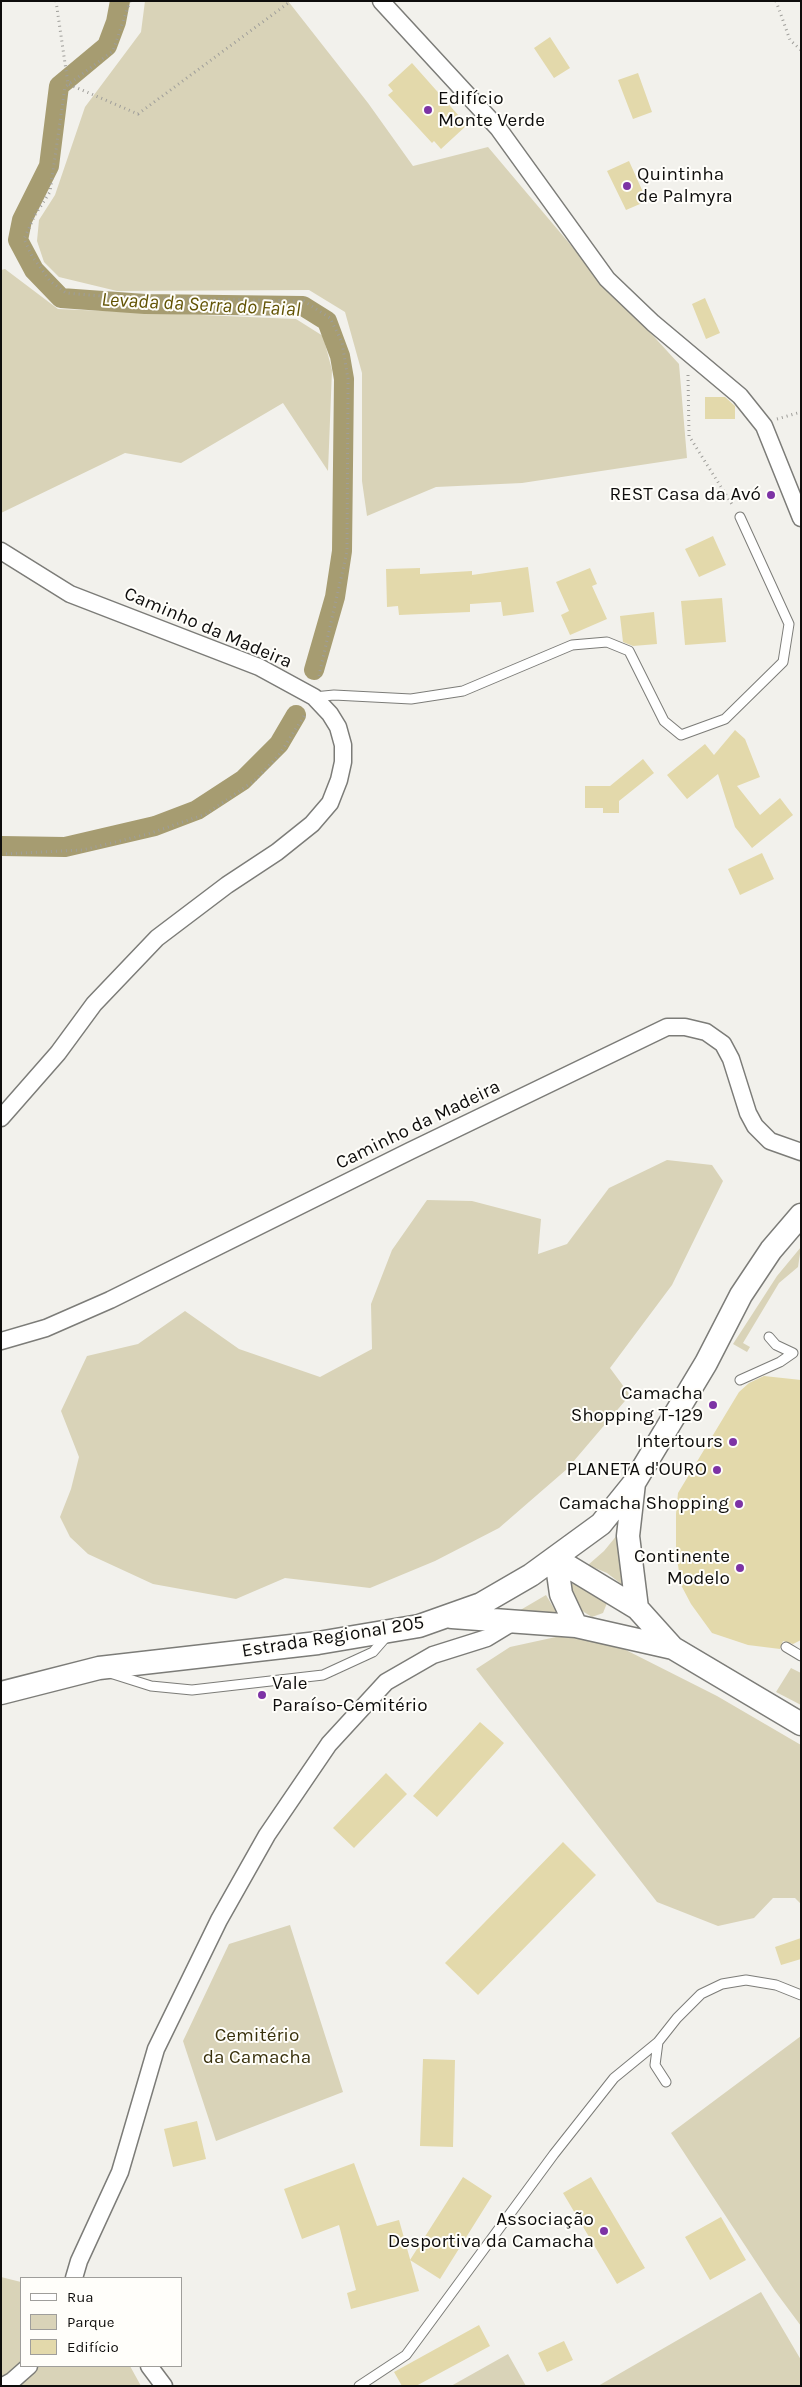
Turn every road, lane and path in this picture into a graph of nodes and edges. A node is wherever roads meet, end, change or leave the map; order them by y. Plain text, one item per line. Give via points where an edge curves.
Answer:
1 (56, 1) edge
2 (130, 1) edge
3 (291, 1) edge
4 (381, 1) edge
5 (776, 1) edge
6 (801, 50) edge
7 (67, 82) junction
8 (693, 357) junction
9 (801, 412) edge
10 (764, 426) junction
11 (740, 517) joint
12 (801, 518) edge
13 (1, 551) edge
14 (314, 697) junction
15 (1, 854) edge
16 (1, 1118) edge
17 (801, 1152) edge
18 (801, 1215) edge
19 (769, 1337) dead end
20 (1, 1341) edge
21 (740, 1380) dead end
22 (634, 1484) junction
23 (556, 1559) junction
24 (637, 1608) junction
25 (449, 1617) junction
26 (515, 1621) junction
27 (587, 1628) junction
28 (391, 1632) junction
29 (786, 1647) dead end
30 (673, 1648) junction
31 (801, 1656) edge
32 (99, 1668) junction
33 (1, 1693) edge
34 (801, 1724) edge
35 (801, 1995) edge
36 (658, 2042) junction
37 (666, 2082) dead end
38 (74, 2277) edge
39 (28, 2367) edge
40 (150, 2367) edge
41 (3, 2386) edge
42 (164, 2386) edge
43 (358, 2386) edge

1 - 7 path
2 - 7 path via 113,51
3 - 7 path via 138,114
4 - 8 street via 498,128 607,279
5 - 6 path via 790,40
7 - 14 path via 50,192 24,239 50,281 66,293 114,297 304,301 330,318 342,342 348,380 346,552 332,628
8 - 10 street via 740,396
8 - 11 path via 687,365 689,436
9 - 10 path
10 - 12 street
11 - 14 lane via 789,624 783,662 725,719 681,735 664,721 629,651 607,642 572,646 463,692 411,699
13 - 14 street, Caminho da Madeira via 70,594 259,667
14 - 15 path via 279,755 254,781 206,814 148,834 83,850
14 - 16 street, Caminho da Madeira via 338,727 343,745 339,780 330,803 312,824 277,852 157,938 94,1004 58,1053
17 - 20 street, Caminho da Madeira via 770,1141 755,1126 723,1044 706,1032 667,1027 110,1300 46,1328
18 - 22 main road, Estrada Regional 205 via 771,1250 741,1295 706,1363
19 - 21 lane via 776,1345 793,1353
22 - 23 main road, Estrada Regional 205 via 601,1524
22 - 24 main road via 628,1536
23 - 24 main road
23 - 25 main road, Estrada Regional 205 via 481,1604
23 - 27 main road via 561,1594
24 - 27 main road
24 - 30 main road
25 - 26 main road
25 - 28 main road, Estrada Regional 205
26 - 27 main road
26 - 38 street via 487,1638 433,1655 386,1682 329,1744 278,1819 219,1920 156,2050 120,2172
27 - 30 main road
28 - 32 main road, Estrada Regional 205
28 - 32 lane via 373,1652 323,1675 254,1684 192,1690 150,1686
29 - 31 lane
30 - 34 main road
32 - 33 main road, Estrada Regional 205
35 - 36 lane via 776,1985 746,1980 722,1984 701,1994
36 - 37 lane via 656,2065
36 - 43 lane via 614,2078 406,2355
39 - 41 street
40 - 42 street

